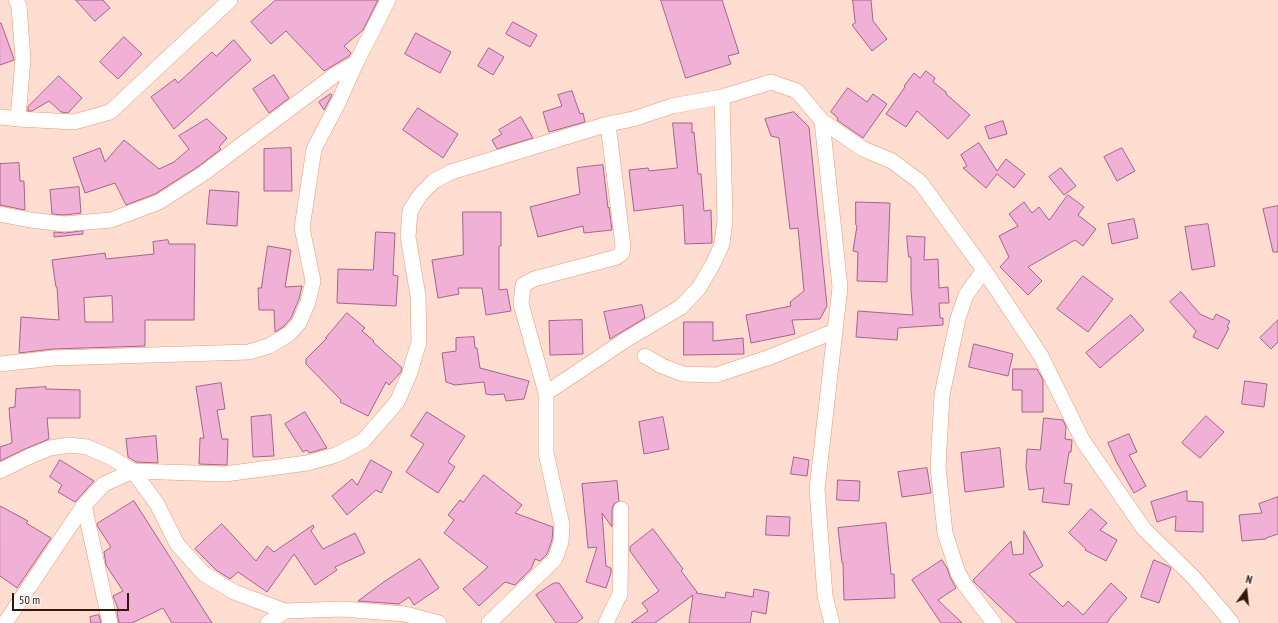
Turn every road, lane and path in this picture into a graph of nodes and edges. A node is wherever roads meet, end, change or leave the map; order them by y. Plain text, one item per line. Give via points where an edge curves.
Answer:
1 (16, 0) edge
2 (230, 0) edge
3 (388, 0) edge
4 (356, 63) junction
5 (722, 97) junction
6 (0, 117) edge
7 (18, 119) junction
8 (822, 121) junction
9 (608, 124) junction
10 (0, 214) edge
11 (984, 270) junction
12 (835, 332) junction
13 (645, 356) dead end
14 (0, 364) edge
15 (546, 393) junction
16 (133, 470) junction
17 (0, 471) edge
18 (84, 505) junction
19 (621, 509) dead end
20 (285, 611) junction
21 (5, 623) edge
22 (110, 623) edge
23 (268, 623) edge
24 (439, 623) edge
25 (489, 623) edge
26 (606, 623) edge
27 (832, 623) edge
28 (994, 623) edge
29 (1232, 623) edge

1 - 7 street via 19,6 23,59
2 - 7 street via 110,112 74,122
3 - 4 street
4 - 10 street via 336,74 204,173 159,202 111,220 64,224
4 - 14 street via 314,149 302,228 312,281 308,302 299,323 289,334 269,346 250,352 53,358
5 - 8 street via 771,82 797,91
5 - 9 street via 672,106
5 - 15 street via 725,220 722,244 699,288 681,307 627,339
6 - 7 street
8 - 11 street via 863,149 892,161 920,182
8 - 12 street via 840,287
9 - 15 street via 622,253 617,257 534,279 523,285 521,304
9 - 16 street via 451,172 434,181 420,194 410,211 408,237 418,296 419,342 397,402 363,441 336,455 307,463 225,474
11 - 28 street via 966,295 958,318 942,395 938,467 945,533 958,573
11 - 29 street via 1041,356 1083,441 1144,529 1194,578
12 - 13 street via 716,375 683,374
12 - 27 street via 817,489 825,596
15 - 25 street via 546,453 562,525 561,542 554,559
16 - 17 street via 87,447 69,445 50,448 28,456
16 - 18 street via 104,484
16 - 20 street via 157,504 176,544 204,574 234,592
18 - 21 street
18 - 22 street
19 - 26 street via 620,594
20 - 23 street
20 - 24 street via 342,609 405,614

